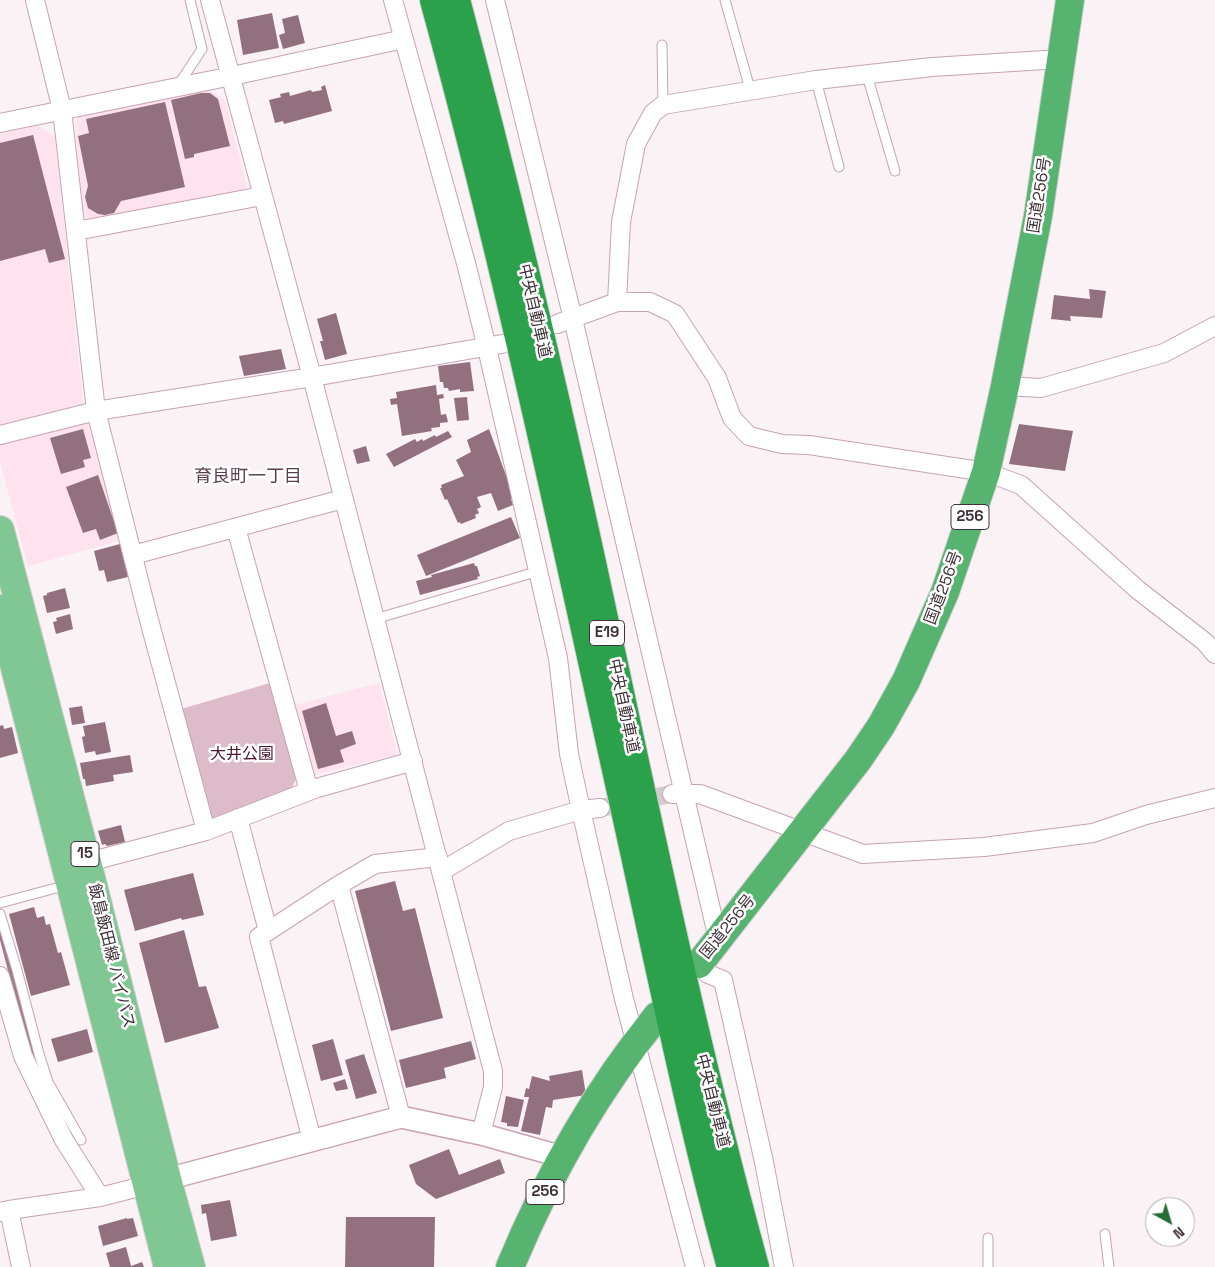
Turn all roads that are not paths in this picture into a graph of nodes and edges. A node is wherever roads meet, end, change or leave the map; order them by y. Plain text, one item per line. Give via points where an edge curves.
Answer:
1 (35, 0) edge
2 (190, 0) edge
3 (210, 0) edge
4 (393, 0) edge
5 (434, 0) edge
6 (456, 0) edge
7 (495, 0) edge
8 (725, 0) edge
9 (1070, 0) edge
10 (404, 39) junction
11 (662, 45) dead end
12 (1061, 59) junction
13 (867, 75) junction
14 (232, 76) junction
15 (816, 80) junction
16 (176, 87) junction
17 (750, 89) junction
18 (663, 105) junction
19 (62, 110) junction
20 (0, 122) edge
21 (839, 167) dead end
22 (894, 171) dead end
23 (262, 196) junction
24 (76, 231) junction
25 (617, 302) junction
26 (565, 322) junction
27 (1215, 326) edge
28 (495, 346) junction
29 (312, 377) junction
30 (1005, 386) junction
31 (96, 411) junction
32 (0, 435) edge
33 (986, 472) junction
34 (343, 499) junction
35 (236, 528) junction
36 (0, 530) edge
37 (133, 555) junction
38 (539, 572) junction
39 (0, 609) edge
40 (375, 620) junction
41 (13, 644) edge
42 (1215, 654) edge
43 (413, 761) junction
44 (309, 791) junction
45 (679, 795) junction
46 (1215, 798) edge
47 (600, 808) tunnel mouth
48 (581, 810) junction
49 (238, 818) junction
50 (206, 831) junction
51 (802, 833) junction
52 (440, 864) junction
53 (71, 873) junction
54 (339, 885) junction
55 (0, 903) edge
56 (0, 914) edge
57 (268, 931) junction
58 (706, 954) junction
59 (0, 976) edge
60 (657, 1016) dead end
61 (636, 1042) junction
62 (401, 1117) junction
63 (481, 1134) junction
64 (81, 1140) dead end
65 (312, 1140) junction
66 (563, 1157) junction
67 (157, 1182) junction
68 (100, 1198) junction
69 (4, 1211) edge
70 (1104, 1234) dead end
71 (988, 1238) dead end
72 (21, 1267) edge
73 (168, 1267) edge
74 (191, 1267) edge
75 (510, 1267) edge
76 (695, 1267) edge
77 (731, 1267) edge
78 (755, 1267) edge
79 (784, 1267) edge
80 (988, 1267) edge
81 (1109, 1267) edge

1 - 19 street
2 - 16 lane via 202,49
3 - 14 street
4 - 10 street
5 - 77 highway, 中央自動車道 / E19 via 510,296 676,1046
6 - 78 highway, 中央自動車道 / E19 via 532,302 696,1037
7 - 26 street
8 - 17 lane
9 - 12 highway, 国道256号 / 256
10 - 14 street
10 - 28 street via 467,267
11 - 18 lane
12 - 13 street via 932,67
12 - 30 highway, 国道256号 / 256 via 1038,216
13 - 15 street
13 - 22 lane
14 - 16 street
14 - 23 street
15 - 17 street
15 - 21 lane
16 - 19 street
17 - 18 street
18 - 25 street via 653,113 636,144 620,222
19 - 20 street
19 - 24 street
23 - 24 street
23 - 29 street
24 - 31 street
25 - 26 street
25 - 33 street via 650,302 675,314 717,378 732,418 749,436 782,444 808,445
26 - 45 street
27 - 30 street via 1155,356 1041,388
28 - 29 street
28 - 38 street
29 - 31 street
29 - 34 street
30 - 33 highway, 国道256号 / 256
31 - 32 street
31 - 37 street
33 - 42 street via 1020,485 1138,590 1205,642
33 - 51 highway, 国道256号 / 256 via 945,592 906,681 858,760
34 - 35 street
34 - 40 street
35 - 37 street
35 - 44 street
36 - 41 main road, 飯島飯田線 バイパス / 15
37 - 50 street
38 - 40 lane
38 - 48 street via 558,658 569,754
39 - 41 main road, 飯島飯田線 バイパス / 15
40 - 43 street
41 - 53 main road, 飯島飯田線 バイパス / 15
43 - 44 street
43 - 52 street
44 - 49 street
45 - 51 street via 700,794
45 - 58 street
46 - 51 street via 1146,815 1093,833 984,847 863,854
47 - 48 street
48 - 52 street via 510,831
48 - 61 street
49 - 50 street
49 - 57 street
50 - 53 street
51 - 58 highway, 国道256号 / 256
52 - 54 street via 375,864
52 - 63 street via 493,1071 493,1087
53 - 55 lane
53 - 67 main road, 飯島飯田線 バイパス / 15
54 - 57 street
54 - 62 street
56 - 64 lane via 48,1082
57 - 65 street via 259,937
58 - 79 street via 708,974 723,980
59 - 68 street via 24,1056 64,1140
60 - 61 highway, 256
61 - 66 highway, 256
61 - 76 street
62 - 63 street
62 - 65 street
63 - 66 street
65 - 67 street
66 - 75 highway, 256
67 - 68 street
67 - 73 main road, 飯島飯田線 バイパス / 15
67 - 74 main road, 飯島飯田線 バイパス / 15
68 - 69 street
69 - 72 street
70 - 81 lane
71 - 80 lane

